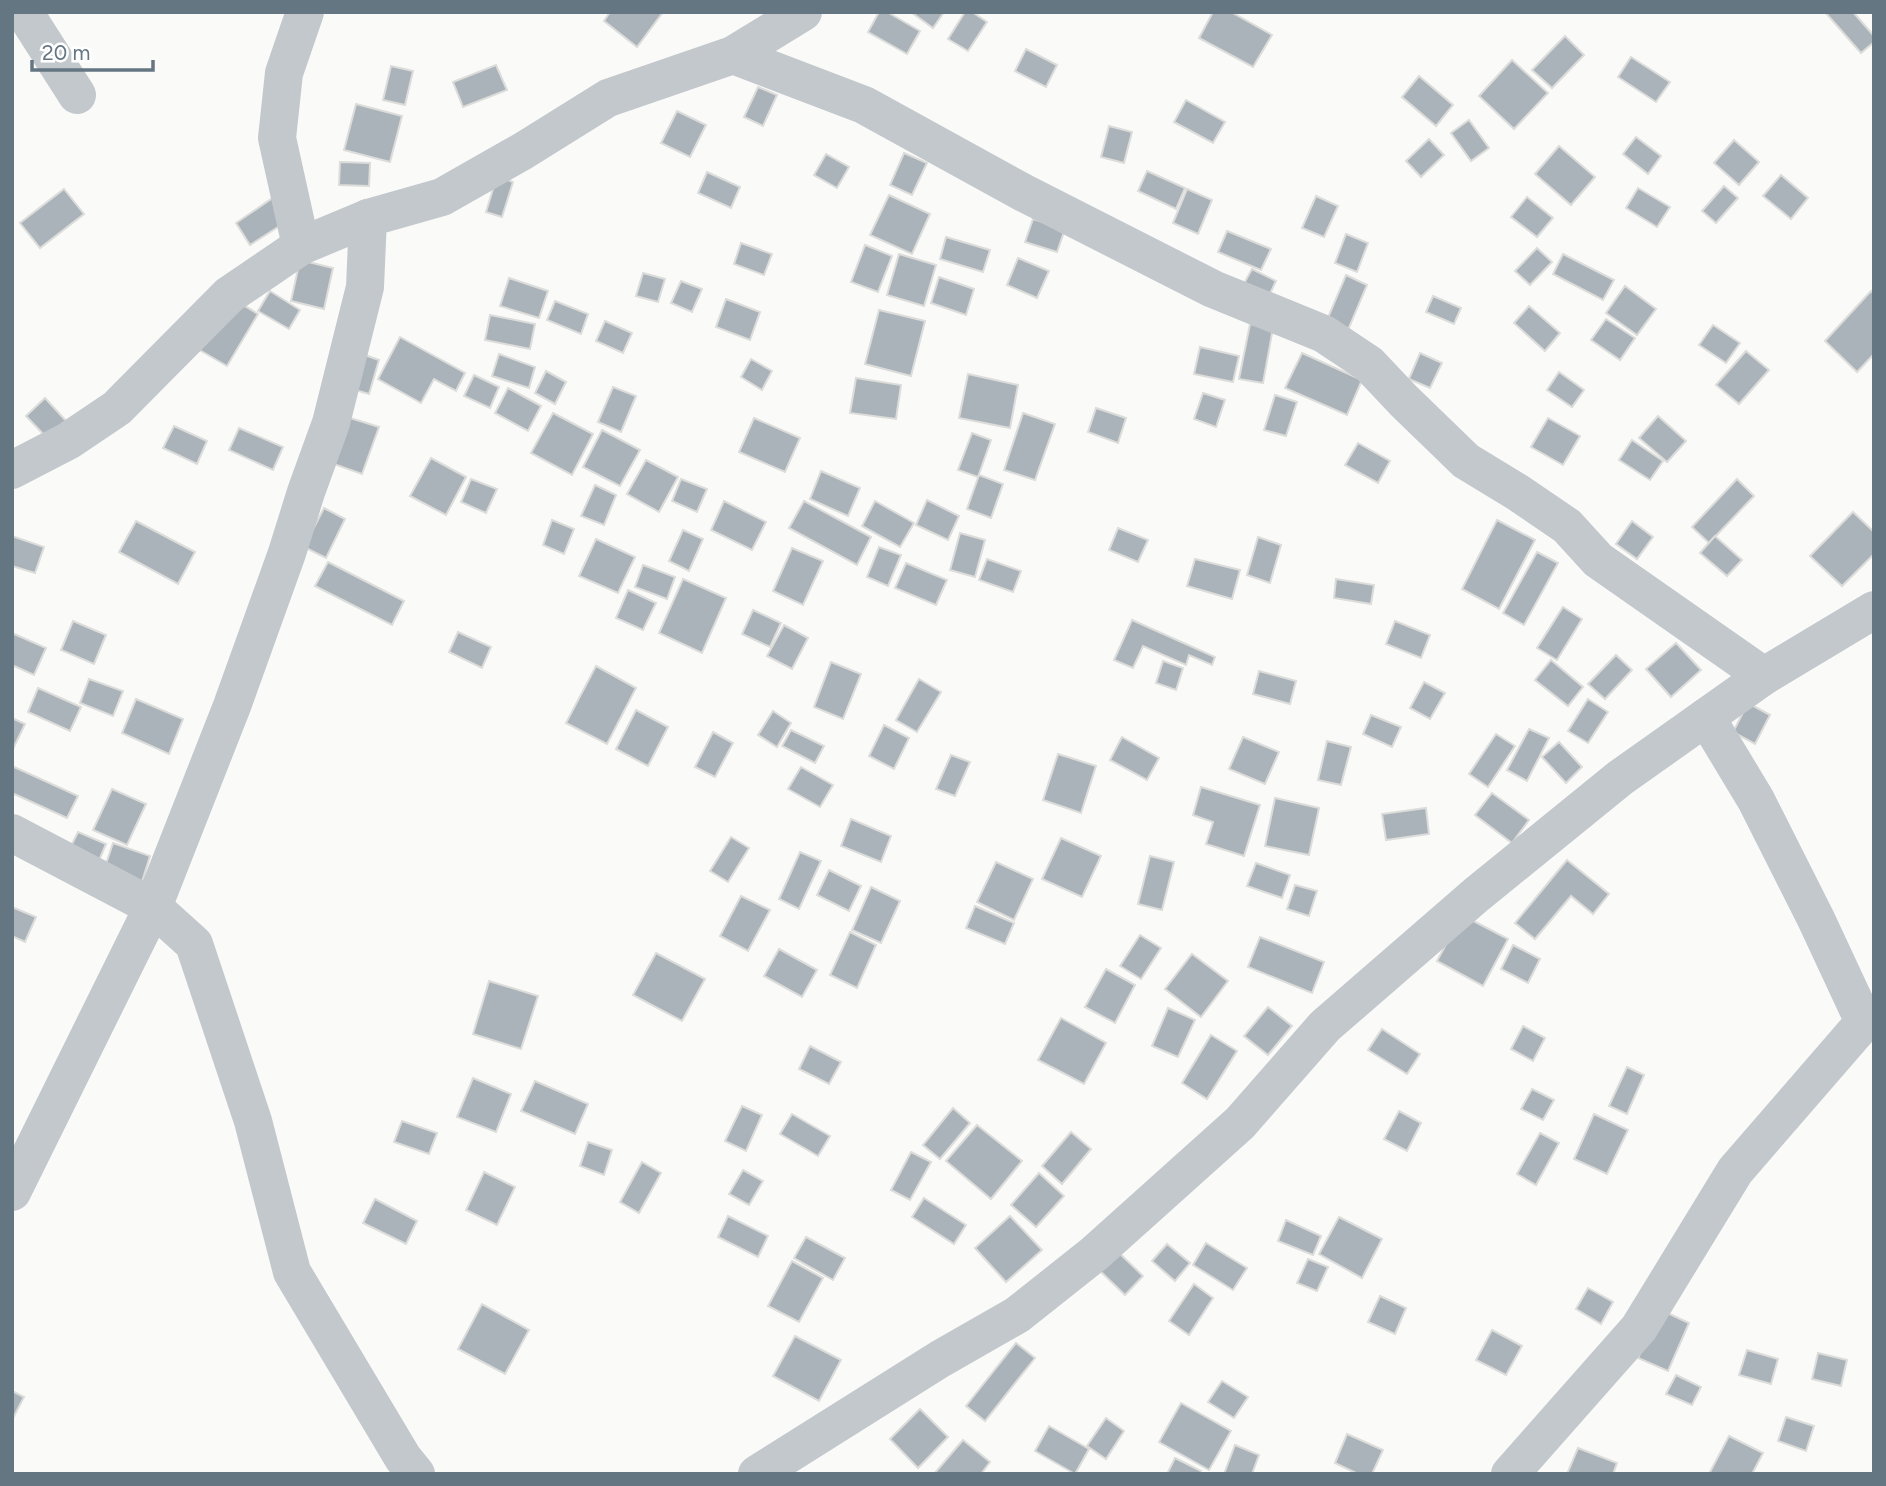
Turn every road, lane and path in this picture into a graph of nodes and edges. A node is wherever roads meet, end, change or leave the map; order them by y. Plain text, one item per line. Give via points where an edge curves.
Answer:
1 (24, 12) edge
2 (305, 12) edge
3 (803, 12) edge
4 (733, 55) junction
5 (77, 95) dead end
6 (368, 218) junction
7 (301, 246) junction
8 (12, 470) edge
9 (1874, 610) edge
10 (1764, 676) junction
11 (1706, 717) junction
12 (12, 833) edge
13 (153, 907) junction
14 (12, 1192) edge
15 (416, 1474) edge
16 (758, 1474) edge
17 (1510, 1474) edge

1 - 5 street
2 - 7 street via 284,73 277,138
3 - 4 street
4 - 6 street via 608,98 442,197
4 - 10 street via 864,105 1213,289 1324,334 1369,364 1466,461 1567,526 1598,560
6 - 7 street
6 - 13 street via 365,287 331,423 232,706
7 - 8 street via 229,295 117,408 68,441
9 - 10 street
10 - 11 street
11 - 16 street via 1620,778 1325,1026 1240,1123 1094,1254 1017,1315
11 - 17 street via 1756,800 1864,1022 1735,1171 1639,1328
12 - 13 street
13 - 14 street
13 - 15 street via 194,944 253,1121 292,1272 402,1458

